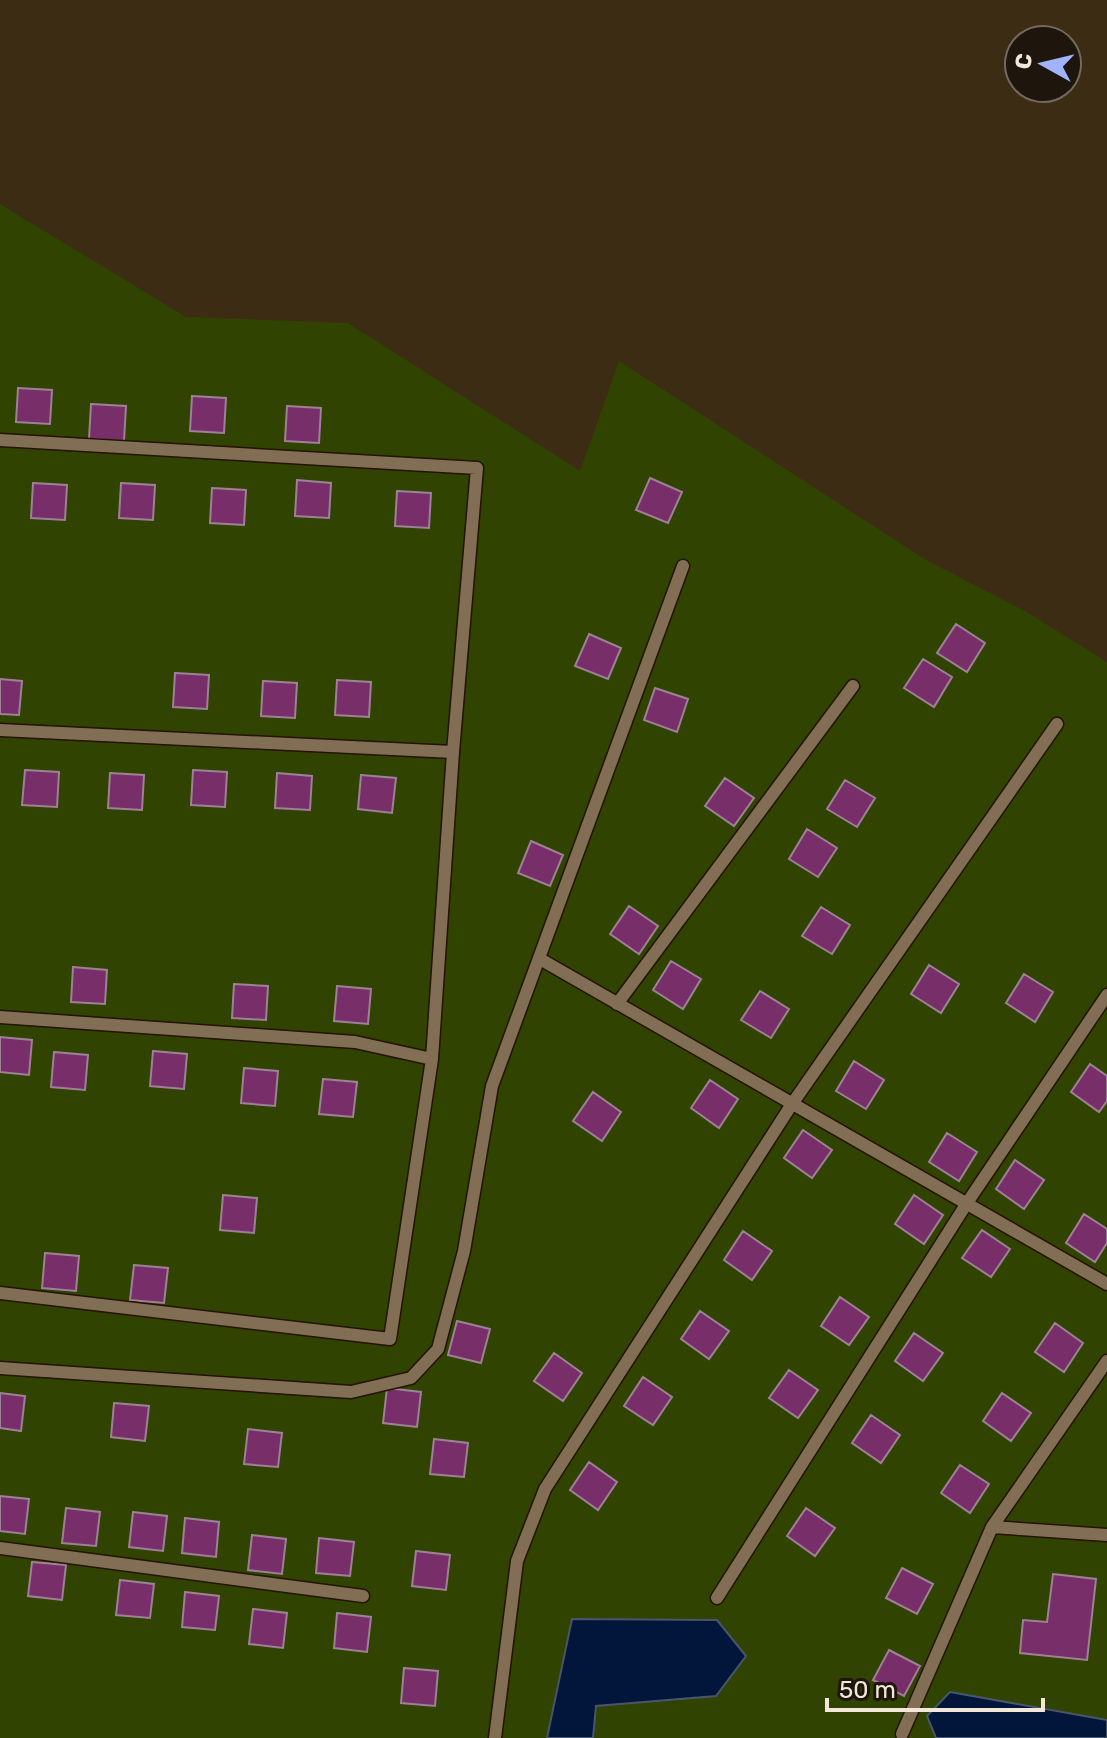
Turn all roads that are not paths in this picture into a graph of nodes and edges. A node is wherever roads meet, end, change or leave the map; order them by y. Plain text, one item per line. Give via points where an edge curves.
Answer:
1 (0, 440) edge
2 (683, 566) dead end
3 (853, 686) dead end
4 (1057, 724) dead end
5 (0, 730) edge
6 (453, 752) junction
7 (540, 959) junction
8 (1107, 995) edge
9 (617, 1004) junction
10 (0, 1017) edge
11 (432, 1059) junction
12 (792, 1104) junction
13 (967, 1203) junction
14 (1107, 1284) edge
15 (0, 1293) edge
16 (1107, 1361) edge
17 (0, 1368) edge
18 (992, 1527) junction
19 (1107, 1535) edge
20 (0, 1548) edge
21 (363, 1596) dead end
22 (717, 1598) dead end
23 (902, 1734) dead end
24 (495, 1738) edge

1 - 6 lane via 477,468
2 - 7 lane
3 - 9 lane
4 - 12 lane
5 - 6 lane
6 - 11 lane
7 - 9 lane
7 - 17 lane via 492,1086 464,1251 438,1349 411,1378 351,1392
8 - 13 lane
9 - 12 lane
10 - 11 lane via 355,1042
11 - 15 lane via 390,1339
12 - 13 lane
12 - 24 lane via 545,1489 517,1561
13 - 14 lane
13 - 22 lane
16 - 18 lane
18 - 19 lane
18 - 23 lane
20 - 21 lane

